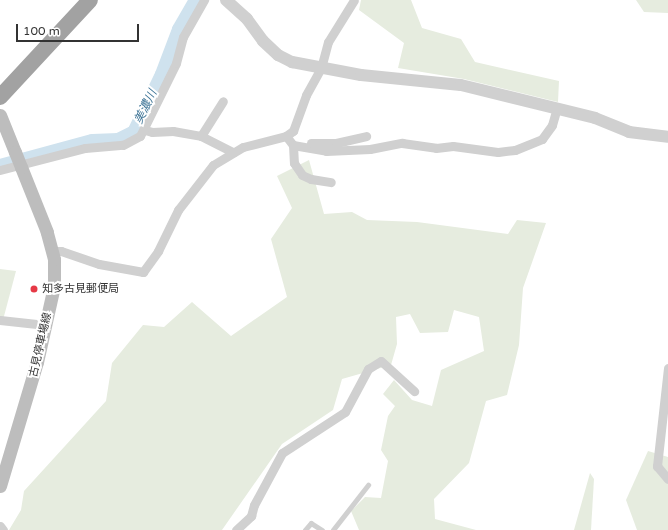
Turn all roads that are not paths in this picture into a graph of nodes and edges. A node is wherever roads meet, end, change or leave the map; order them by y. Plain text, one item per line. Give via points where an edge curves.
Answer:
1 (90, 0) edge
2 (204, 0) edge
3 (226, 0) edge
4 (354, 0) edge
5 (320, 68) junction
6 (0, 97) edge
7 (223, 101) dead end
8 (557, 108) junction
9 (0, 115) edge
10 (145, 130) junction
11 (288, 135) junction
12 (201, 136) junction
13 (366, 136) dead end
14 (668, 137) edge
15 (293, 145) junction
16 (233, 152) junction
17 (22, 166) junction
18 (0, 170) edge
19 (331, 182) dead end
20 (52, 251) junction
21 (0, 320) edge
22 (46, 325) junction
23 (668, 368) edge
24 (414, 391) dead end
25 (667, 401) edge
26 (668, 479) edge
27 (0, 486) edge
28 (368, 486) dead end
29 (0, 526) edge
30 (3, 530) edge
31 (236, 530) edge
32 (305, 530) edge
33 (322, 530) edge
34 (333, 530) edge

1 - 6 highway
2 - 10 street via 184,37 176,63
3 - 5 street via 278,55 292,62
4 - 5 street via 328,42
5 - 8 street via 361,75 460,85
5 - 11 street
7 - 12 street
8 - 14 street via 595,118 629,132
8 - 15 street via 552,125 542,139 515,150 486,151 453,146 436,148 402,143 326,152
9 - 17 main road, 古見停車場線, bridge
10 - 12 street
10 - 17 street via 136,140 123,145 86,148
11 - 13 street via 314,144
11 - 15 street
11 - 16 street via 265,140
12 - 16 street
15 - 19 street via 294,163 302,175
16 - 20 street via 213,165 178,210 158,252 143,272 99,264 61,251
17 - 18 street
17 - 20 main road, 古見停車場線
20 - 22 main road, 古見停車場線 via 54,286
21 - 22 street
22 - 27 main road, 古見停車場線 via 22,417
23 - 25 street via 664,395
24 - 31 street via 381,361 368,369 345,412 282,454 254,505 251,516
25 - 26 street via 657,466
28 - 34 lane
29 - 30 street
32 - 33 lane via 311,523

